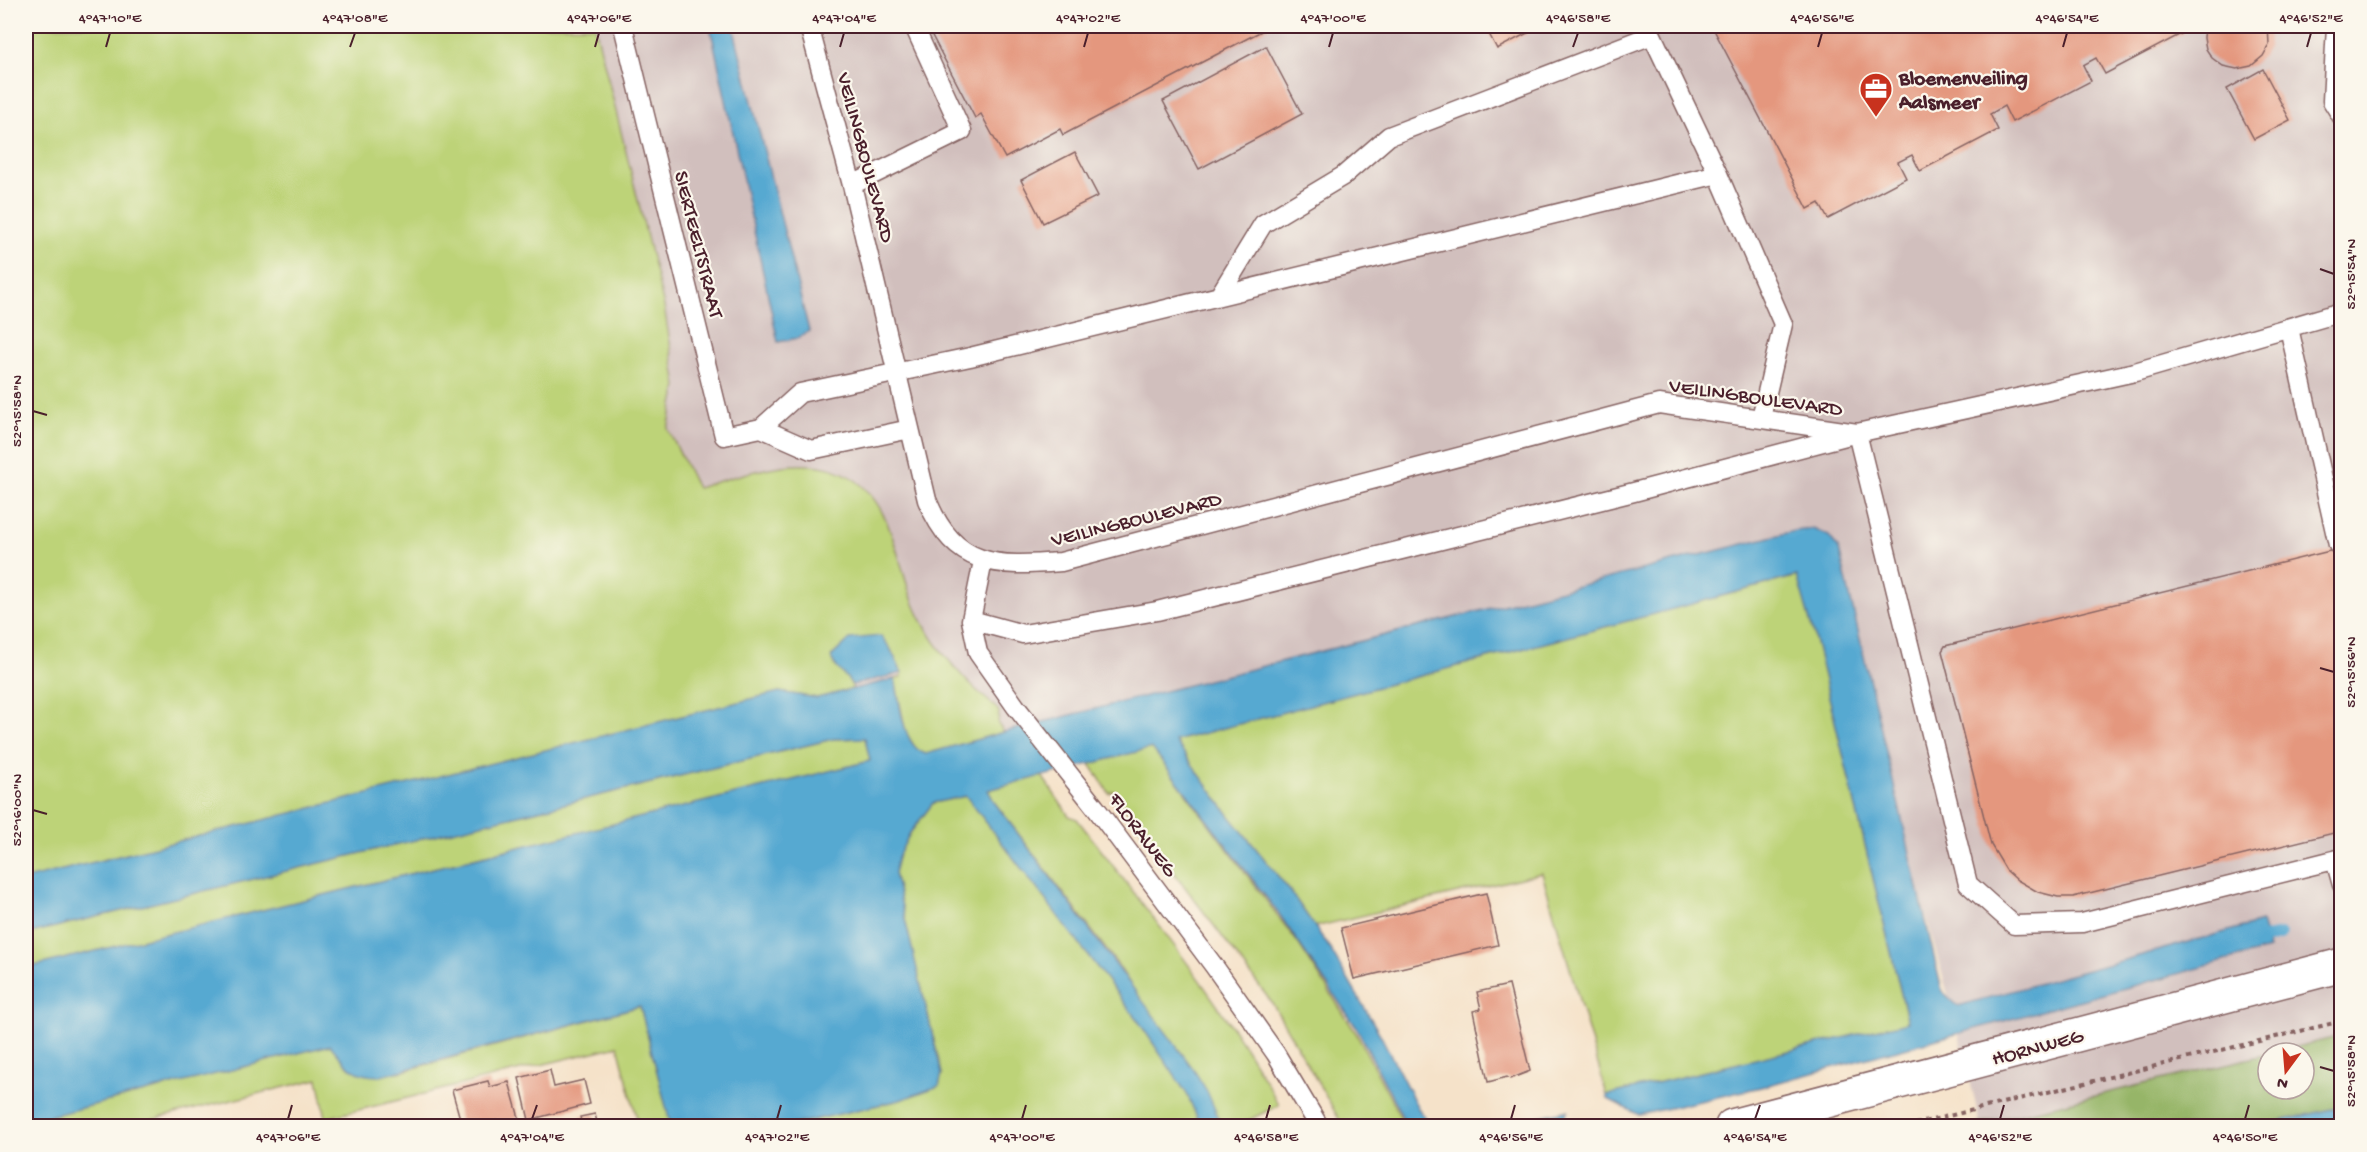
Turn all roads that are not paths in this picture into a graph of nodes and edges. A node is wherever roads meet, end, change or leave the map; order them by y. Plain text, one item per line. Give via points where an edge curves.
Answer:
1 (623, 26) edge
2 (809, 26) edge
3 (914, 26) edge
4 (2336, 26) edge
5 (2342, 117) edge
6 (1718, 174) junction
7 (852, 185) junction
8 (1219, 296) junction
9 (2342, 312) edge
10 (2289, 328) junction
11 (896, 372) junction
12 (1761, 418) junction
13 (761, 428) junction
14 (910, 429) junction
15 (1857, 433) junction
16 (2338, 545) dead end
17 (983, 561) junction
18 (971, 620) junction
19 (2338, 859) edge
20 (2342, 885) edge
21 (2342, 965) edge
22 (1319, 1126) edge
23 (1732, 1126) edge

1 - 13 lane, SIERTEELTSTRAAT via 724,436
2 - 7 lane, VEILINGBOULEVARD
3 - 7 lane via 962,131
4 - 5 lane via 2332,101
6 - 8 lane, SIERTEELTSTRAAT
6 - 8 lane via 1652,35 1389,136 1343,176 1263,224
6 - 12 lane via 1783,324
7 - 11 lane, VEILINGBOULEVARD
8 - 11 lane, SIERTEELTSTRAAT
9 - 10 lane, VEILINGBOULEVARD
10 - 15 lane, VEILINGBOULEVARD via 2135,372
10 - 16 lane
11 - 13 lane, SIERTEELTSTRAAT via 800,393
11 - 14 lane, VEILINGBOULEVARD
12 - 15 lane, VEILINGBOULEVARD
12 - 17 lane, VEILINGBOULEVARD via 1659,404 1061,562 1020,566
13 - 14 lane via 811,450
14 - 17 lane, VEILINGBOULEVARD via 934,517 961,549
15 - 18 lane, VEILINGBOULEVARD via 1157,611 1023,634
15 - 19 lane via 1968,884 2014,925 2082,923
17 - 18 lane, FLORAWEG
18 - 22 lane, FLORAWEG via 978,653 1214,966 1276,1054
19 - 20 lane
21 - 23 street, HORNWEG

